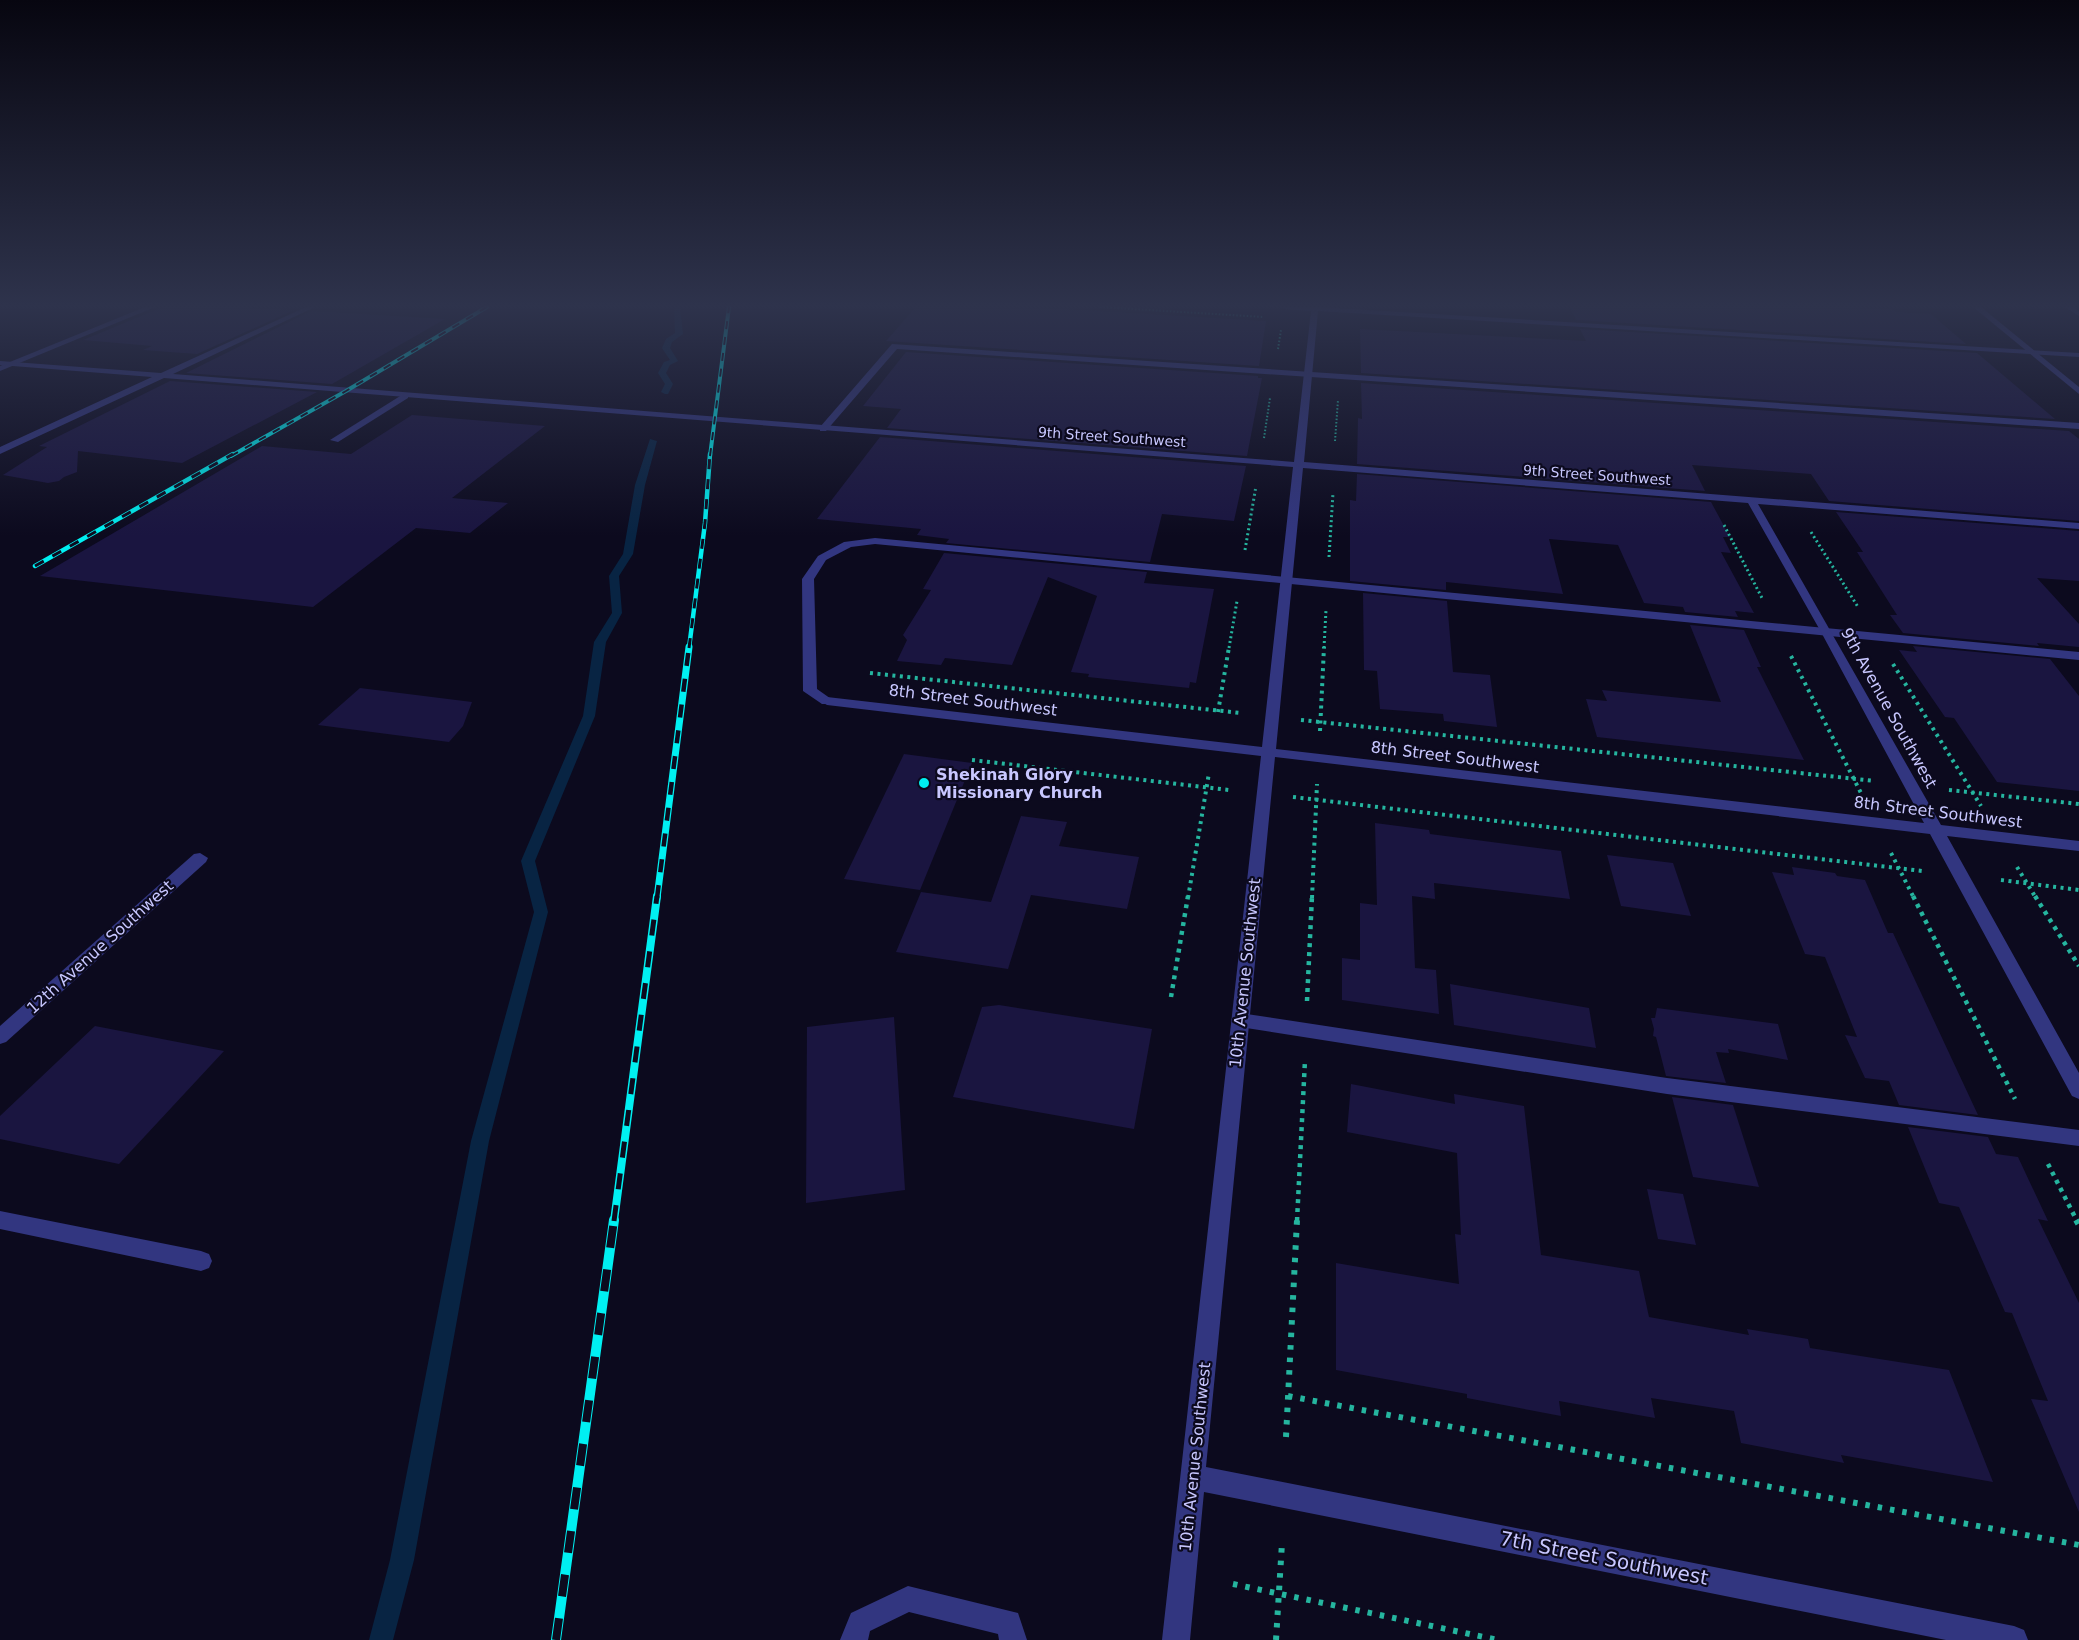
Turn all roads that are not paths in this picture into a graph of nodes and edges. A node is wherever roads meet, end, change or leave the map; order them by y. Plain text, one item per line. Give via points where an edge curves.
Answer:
1 (148, 384) edge
2 (255, 384) edge
3 (862, 384) edge
4 (1307, 384) edge
5 (1437, 384) edge
6 (405, 396) junction
7 (2079, 426) edge
8 (823, 429) junction
9 (335, 440) dead end
10 (0, 451) edge
11 (1298, 465) junction
12 (1751, 500) junction
13 (2079, 526) edge
14 (1286, 582) junction
15 (1827, 632) junction
16 (2079, 657) edge
17 (1268, 753) junction
18 (1935, 829) junction
19 (2079, 846) edge
20 (200, 858) dead end
21 (1240, 1020) junction
22 (0, 1037) edge
23 (2079, 1091) edge
24 (2079, 1138) edge
25 (0, 1220) edge
26 (201, 1262) dead end
27 (1193, 1477) junction
28 (854, 1640) edge
29 (1014, 1640) edge
30 (1176, 1640) edge
31 (2014, 1640) edge

1 - 10 street
2 - 6 street, 9th Street Southwest
3 - 8 street
4 - 11 street, 10th Avenue Southwest
5 - 7 street
6 - 8 street, 9th Street Southwest
6 - 9 street
8 - 11 street, 9th Street Southwest
11 - 12 street, 9th Street Southwest
11 - 14 street, 10th Avenue Southwest
12 - 13 street, 9th Street Southwest
12 - 15 street, 9th Avenue Southwest
14 - 15 street
14 - 17 street, 10th Avenue Southwest
14 - 17 street, 8th Street Southwest via 875,541 848,544 822,558 808,579 810,691 827,701
15 - 16 street
15 - 18 street, 9th Avenue Southwest
17 - 18 street, 8th Street Southwest
17 - 21 street, 10th Avenue Southwest
18 - 19 street, 8th Street Southwest
18 - 23 street, 9th Avenue Southwest
20 - 22 street, 12th Avenue Southwest
21 - 24 street via 1667,1086
21 - 27 street, 10th Avenue Southwest
25 - 26 street
27 - 30 street, 10th Avenue Southwest
27 - 31 street, 7th Street Southwest
28 - 29 street via 860,1622 908,1599 1008,1623

